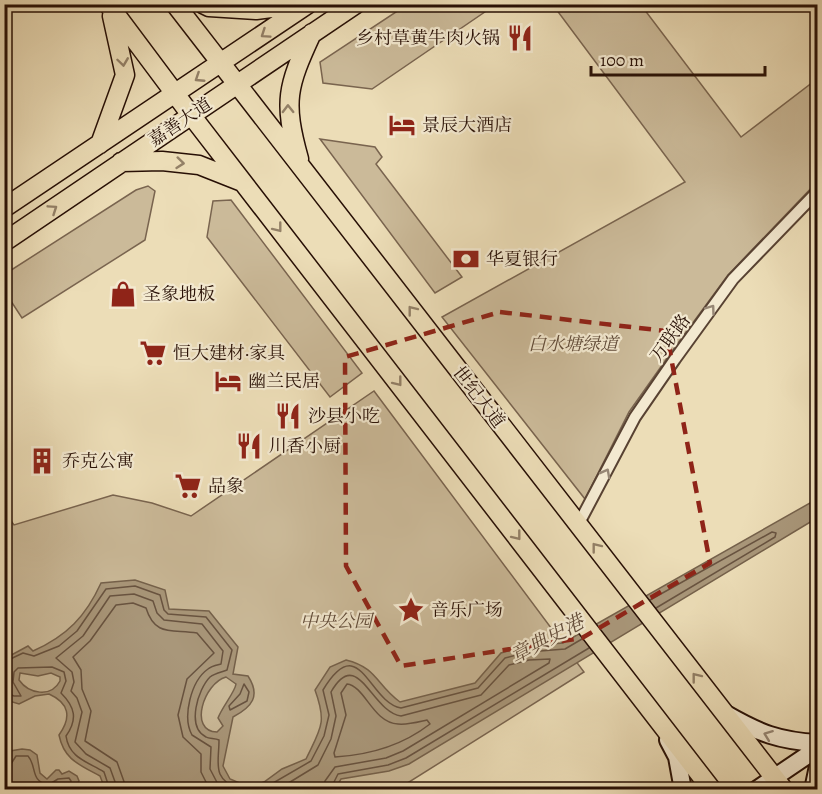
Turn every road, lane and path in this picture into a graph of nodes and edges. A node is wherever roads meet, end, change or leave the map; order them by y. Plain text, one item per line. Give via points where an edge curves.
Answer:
1 (175, 4) edge
2 (203, 4) edge
3 (301, 4) edge
4 (308, 4) edge
5 (356, 4) edge
6 (109, 5) edge
7 (312, 33) junction
8 (222, 63) junction
9 (237, 83) junction
10 (176, 93) junction
11 (191, 115) junction
12 (100, 144) junction
13 (122, 162) junction
14 (301, 166) junction
15 (242, 182) junction
16 (818, 190) edge
17 (4, 208) edge
18 (4, 242) edge
19 (579, 525) junction
20 (652, 710) junction
21 (723, 712) junction
22 (818, 742) edge
23 (818, 748) edge
24 (818, 766) edge
25 (779, 783) edge
26 (683, 789) edge
27 (712, 789) edge
28 (756, 789) edge
29 (813, 789) edge

1 - 8 main road, 世纪大道
2 - 3 main road via 256,10
4 -> 8 main road, 嘉善大道
5 - 7 main road, 嘉善大道
6 - 10 main road
6 -> 12 main road via 125,75
7 - 9 main road, 嘉善大道
14 -> 7 main road via 289,122 288,99
8 - 9 main road, 世纪大道
8 -> 10 main road, 嘉善大道
9 - 11 main road, 嘉善大道
9 - 14 main road, 世纪大道
10 - 11 main road
10 - 12 main road, 嘉善大道
11 - 13 main road, 嘉善大道
11 - 15 main road
12 - 17 main road, 嘉善大道
13 -> 15 main road via 199,165
18 -> 13 main road, 嘉善大道
19 -> 14 main road, 世纪大道
15 -> 20 main road
19 -> 16 street, 万联路 via 635,417 675,358 733,279
21 -> 19 main road, 世纪大道
20 - 26 street via 677,756
20 - 27 main road
22 -> 21 street via 786,742
21 - 25 main road, 世纪大道
23 - 25 street
24 - 29 street
25 - 28 street

